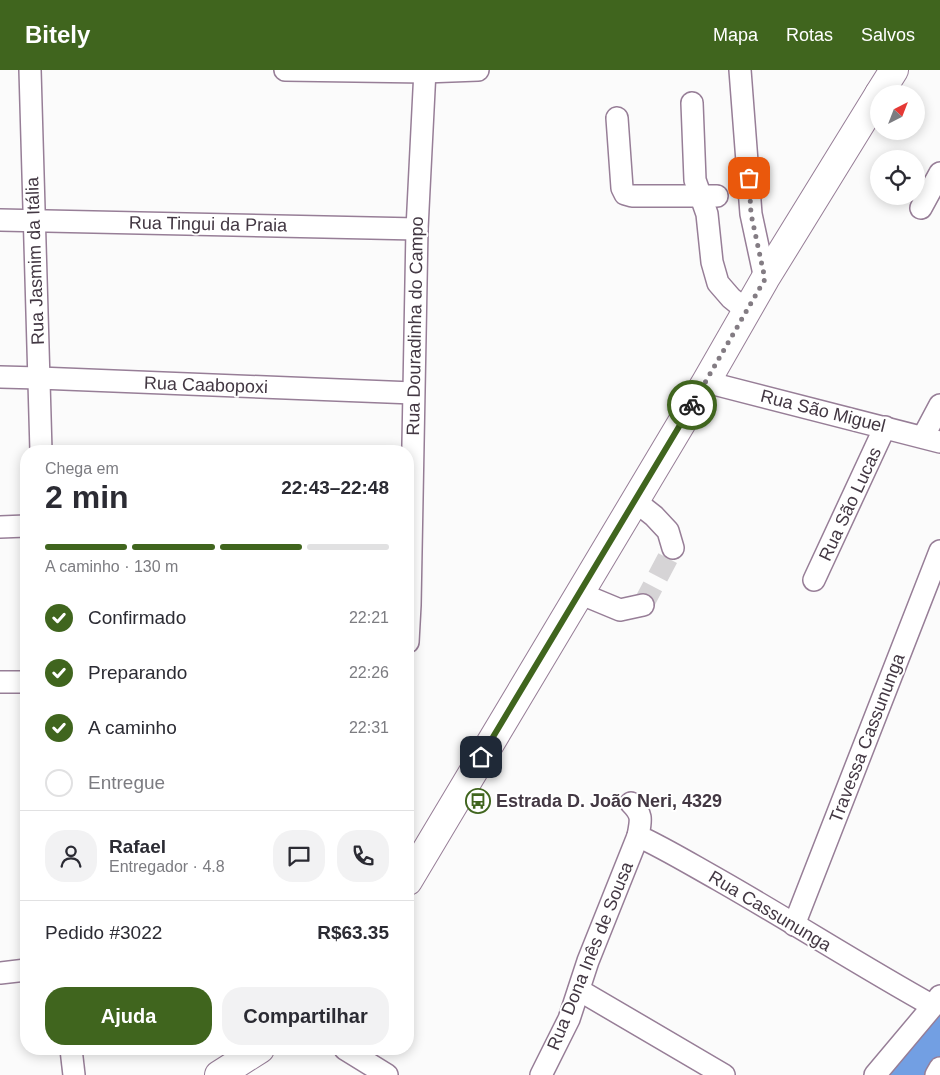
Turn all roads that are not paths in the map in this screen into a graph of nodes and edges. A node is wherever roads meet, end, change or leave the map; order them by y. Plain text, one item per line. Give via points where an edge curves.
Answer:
1 (30, 70) edge
2 (285, 70) edge
3 (478, 70) edge
4 (740, 70) edge
5 (894, 70) edge
6 (425, 71) edge
7 (885, 85) edge
8 (692, 103) dead end
9 (870, 109) edge
10 (617, 118) dead end
11 (940, 173) edge
12 (709, 196) junction
13 (921, 208) dead end
14 (0, 220) edge
15 (34, 220) junction
16 (417, 229) junction
17 (765, 279) junction
18 (747, 311) junction
19 (0, 377) edge
20 (39, 378) junction
21 (706, 382) junction
22 (413, 393) junction
23 (940, 405) edge
24 (886, 427) junction
25 (932, 439) edge
26 (41, 445) edge
27 (412, 445) edge
28 (635, 500) junction
29 (0, 526) edge
30 (20, 526) edge
31 (673, 548) dead end
32 (940, 551) edge
33 (814, 580) dead end
34 (579, 593) junction
35 (643, 605) dead end
36 (0, 682) edge
37 (20, 682) edge
38 (631, 803) dead end
39 (638, 836) junction
40 (414, 871) edge
41 (794, 925) junction
42 (20, 971) edge
43 (0, 973) edge
44 (579, 990) junction
45 (937, 1001) edge
46 (72, 1055) edge
47 (251, 1055) edge
48 (355, 1055) edge
49 (940, 1068) edge
50 (74, 1075) edge
51 (219, 1075) edge
52 (387, 1075) edge
53 (541, 1075) edge
54 (724, 1075) edge
55 (876, 1075) edge
56 (936, 1075) edge

1 - 15 street, Rua Jasmim da Itália
2 - 6 street
3 - 6 street
4 - 17 street via 751,214
5 - 7 main road
6 - 16 street, Rua Douradinha do Campo
8 - 12 street via 694,180
9 - 17 main road
10 - 12 street via 625,194
11 - 13 street
12 - 18 street via 707,214 712,262 718,283
14 - 15 street, Rua Tingui da Praia
15 - 16 street, Rua Tingui da Praia
15 - 20 street, Rua Jasmim da Itália
16 - 22 street, Rua Douradinha do Campo
17 - 18 main road
18 - 21 main road
19 - 20 street, Rua Caabopoxi
20 - 22 street, Rua Caabopoxi
20 - 26 street, Rua Jasmim da Itália
21 - 24 street, Rua São Miguel
21 - 28 main road
22 - 27 street, Rua Douradinha do Campo
23 - 25 street
24 - 25 street, Rua São Miguel
24 - 33 street, Rua São Lucas
28 - 31 street via 668,530
28 - 34 main road
29 - 30 street
32 - 41 street, Travessa Cassununga
34 - 35 street via 620,610
34 - 40 main road
36 - 37 street
38 - 39 street via 638,810 641,821
39 - 41 street, Rua Cassununga
39 - 44 street, Rua Dona Inês de Sousa
41 - 45 street, Rua Cassununga via 887,980
42 - 43 street
44 - 53 street, Rua Dona Inês de Sousa via 569,1019
44 - 54 street
45 - 55 street
46 - 50 street
47 - 51 main road
48 - 52 street
49 - 56 street

